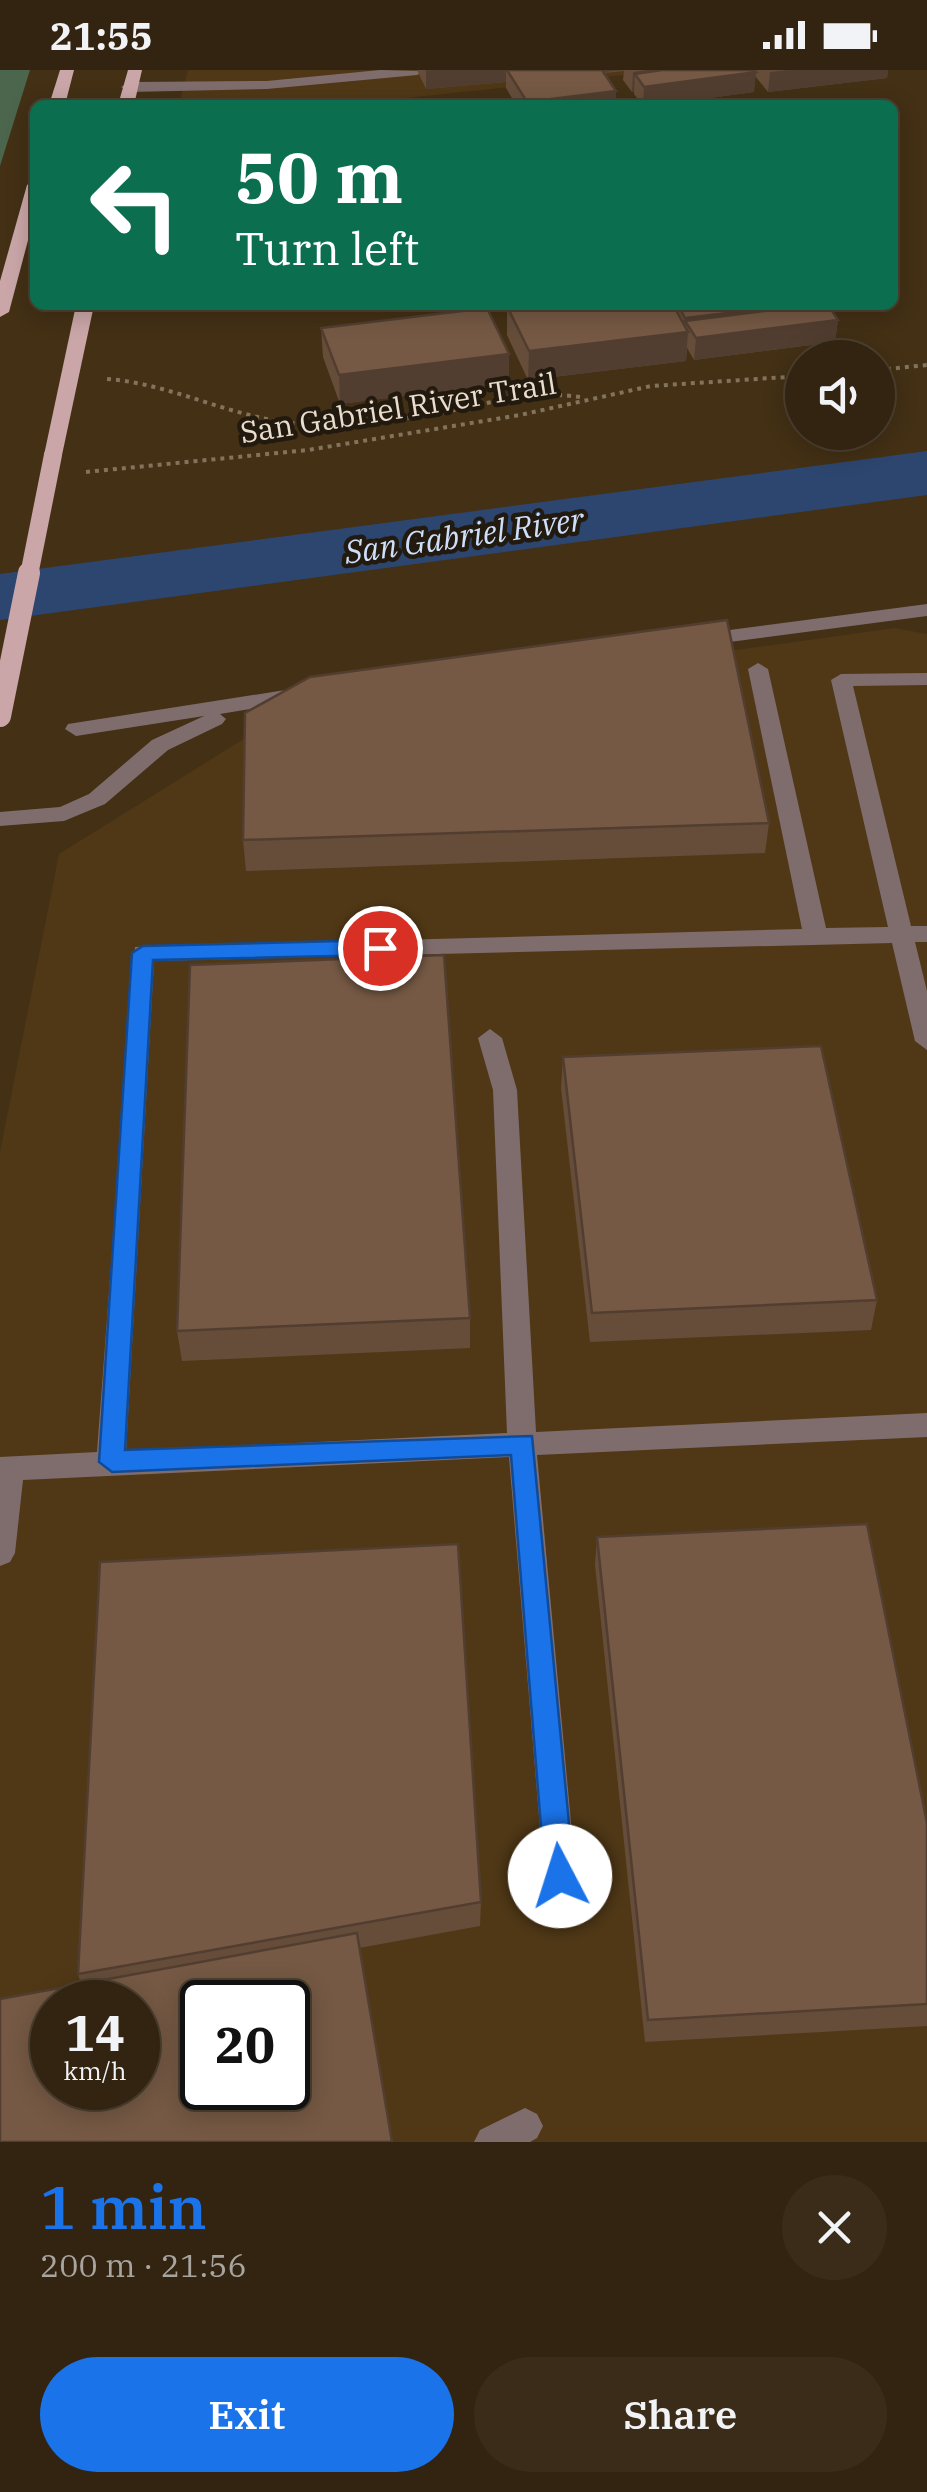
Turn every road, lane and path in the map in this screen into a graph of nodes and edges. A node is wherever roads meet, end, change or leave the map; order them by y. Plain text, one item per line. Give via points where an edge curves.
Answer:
1 (67, 70) edge
2 (117, 70) edge
3 (135, 70) edge
4 (417, 70) edge
5 (237, 78) edge
6 (129, 87) junction
7 (58, 100) edge
8 (127, 100) edge
9 (30, 203) edge
10 (84, 310) edge
11 (0, 312) edge
12 (927, 365) edge
13 (895, 368) edge
14 (785, 377) edge
15 (70, 379) junction
16 (586, 398) junction
17 (83, 472) dead end
18 (927, 610) edge
19 (672, 644) edge
20 (758, 669) dead end
21 (927, 679) edge
22 (318, 691) edge
23 (242, 706) junction
24 (0, 716) edge
25 (76, 729) dead end
26 (0, 819) edge
27 (927, 934) edge
28 (902, 936) junction
29 (816, 938) junction
30 (490, 1038) dead end
31 (927, 1042) edge
32 (927, 1425) edge
33 (522, 1444) junction
34 (112, 1462) junction
35 (5, 1469) edge
36 (0, 1553) edge
37 (560, 1876) dead end
38 (525, 2126) dead end
39 (492, 2142) edge

1 - 7 main road
2 - 6 main road
3 - 6 main road
4 - 5 lane
5 - 6 lane
6 - 8 main road
9 - 11 main road
10 - 15 main road
12 - 13 path
14 - 16 path, San Gabriel River Trail
15 - 16 path via 140,380 237,413 321,424 548,392
15 - 24 main road, bridge
16 - 17 path, San Gabriel River Trail via 325,447
18 - 19 lane
20 - 29 lane
21 - 28 lane via 841,680
22 - 23 lane
23 - 25 lane
23 - 26 lane via 160,744 97,799 58,816
27 - 28 lane
28 - 29 lane
28 - 31 lane
29 - 34 lane via 143,953
30 - 33 lane via 505,1090
32 - 33 lane
33 - 34 lane
33 - 37 lane
34 - 35 lane
35 - 36 lane
38 - 39 lane

